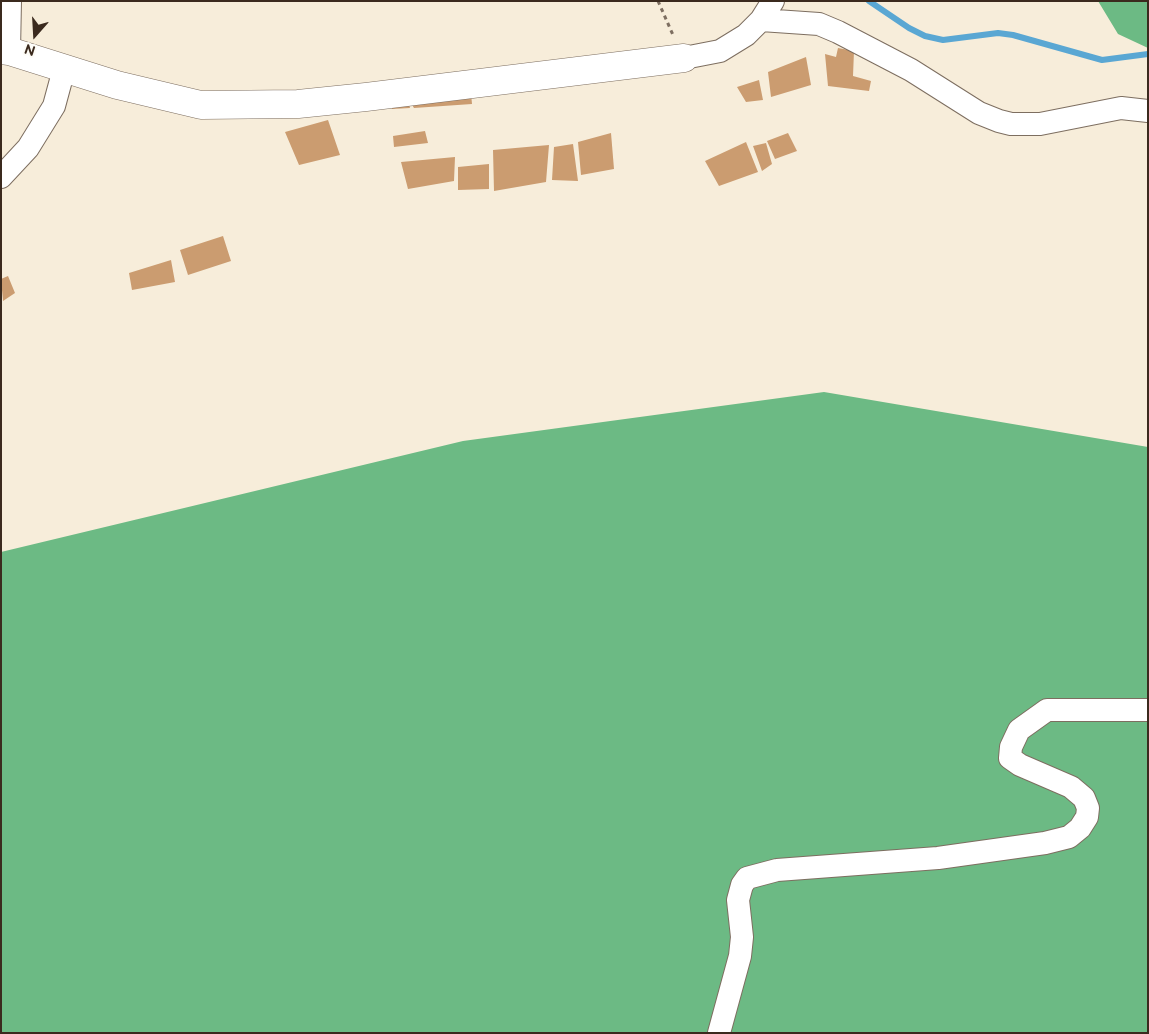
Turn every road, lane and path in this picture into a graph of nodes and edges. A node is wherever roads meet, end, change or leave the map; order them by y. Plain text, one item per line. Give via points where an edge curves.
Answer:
1 (10, 1) edge
2 (658, 1) edge
3 (773, 1) edge
4 (761, 20) junction
5 (5, 51) edge
6 (684, 58) junction
7 (64, 69) junction
8 (1148, 111) edge
9 (1, 177) edge
10 (1148, 710) edge
11 (719, 1033) edge

1 - 5 street
2 - 6 path
3 - 4 street
4 - 6 street via 746,35 720,50
4 - 8 street via 819,24 911,70 973,109 999,121 1040,124 1121,108
5 - 7 street
6 - 7 street via 298,104 201,104
7 - 9 street via 54,106 28,148
10 - 11 street via 1047,710 1019,730 1010,758 1071,787 1084,798 1087,817 1069,837 938,858 777,870 747,878 738,900 742,937 740,956

